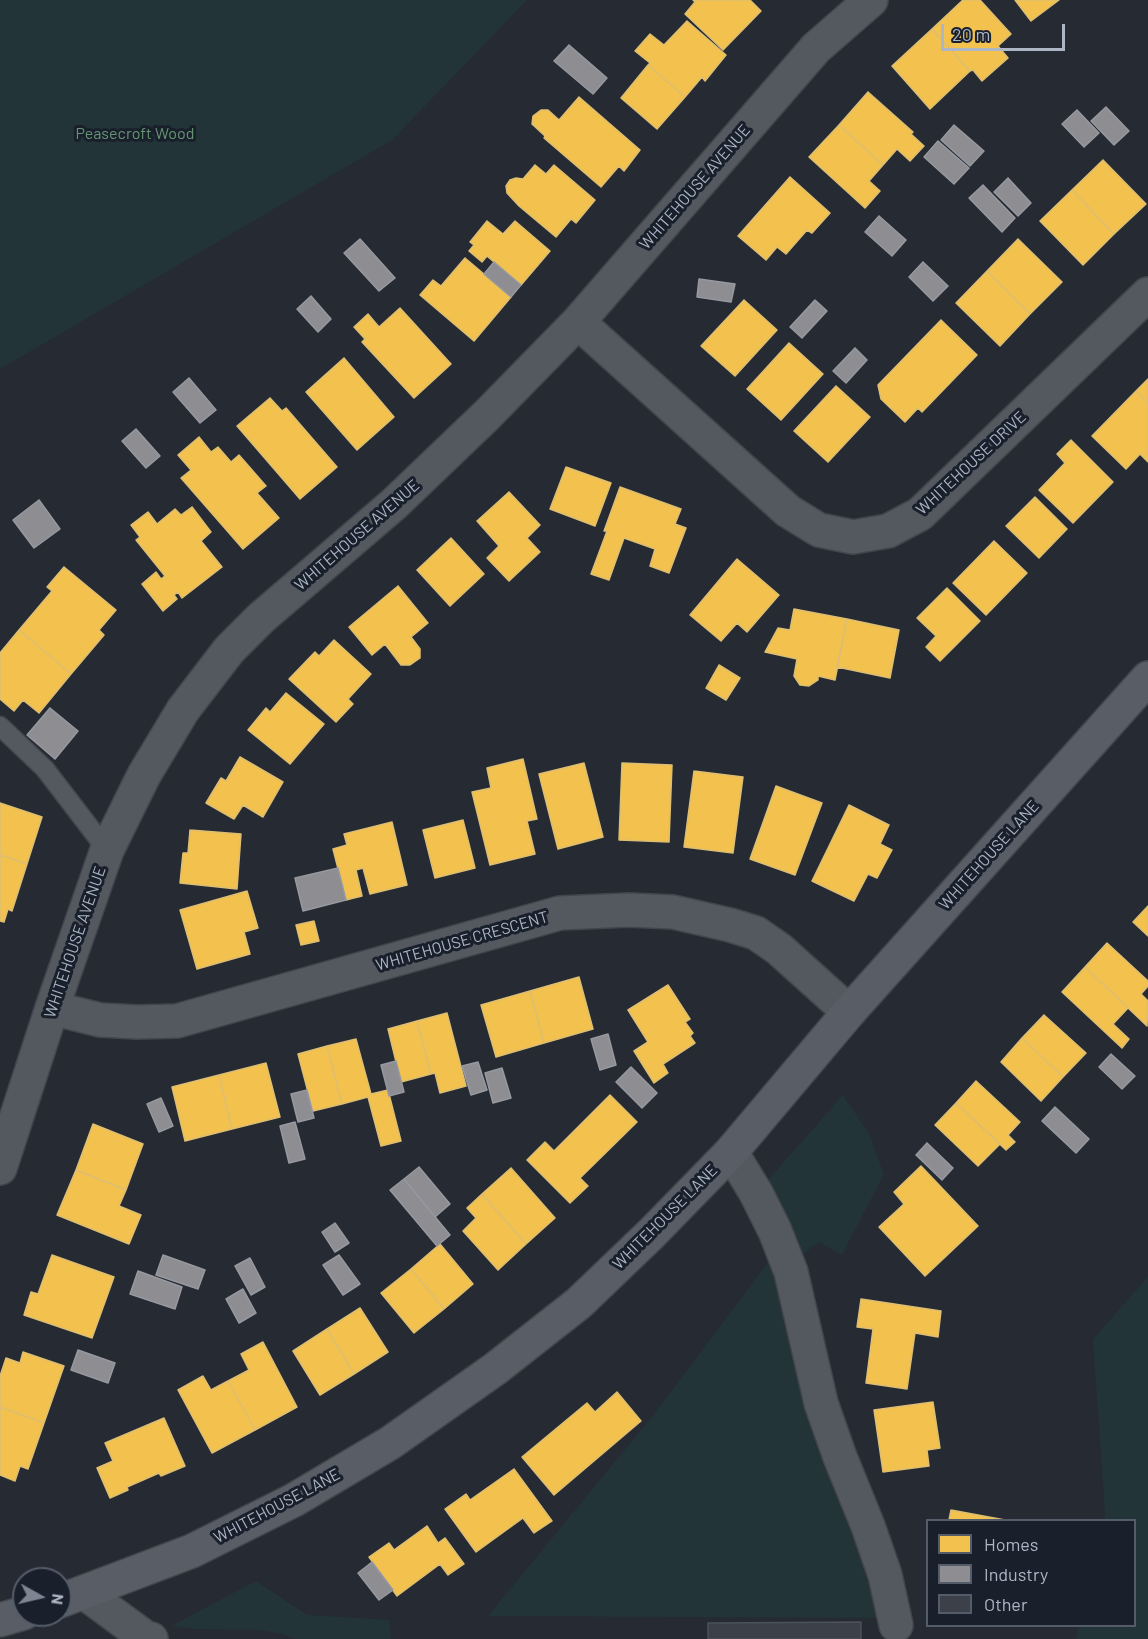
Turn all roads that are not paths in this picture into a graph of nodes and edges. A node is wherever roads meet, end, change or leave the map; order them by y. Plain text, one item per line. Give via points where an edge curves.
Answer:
1 (871, 0) edge
2 (1148, 294) edge
3 (578, 322) junction
4 (1148, 678) edge
5 (0, 726) edge
6 (107, 850) junction
7 (52, 1008) junction
8 (849, 1012) junction
9 (731, 1152) junction
10 (0, 1168) edge
11 (73, 1597) edge
12 (898, 1632) edge
13 (151, 1639) edge

1 - 3 street, WHITEHOUSE AVENUE via 816,48
2 - 3 street, WHITEHOUSE DRIVE via 920,514 888,531 853,537 819,530 788,511
3 - 6 street, WHITEHOUSE AVENUE via 394,504 229,650 183,710 144,775
4 - 8 street, WHITEHOUSE LANE
5 - 6 lane via 45,769
6 - 7 street, WHITEHOUSE AVENUE
7 - 8 street, WHITEHOUSE CRESCENT via 100,1020 177,1021 560,914 629,910 674,912 756,933
7 - 10 street, WHITEHOUSE AVENUE
8 - 9 street, WHITEHOUSE LANE
9 - 11 street, WHITEHOUSE LANE via 579,1303 495,1369 390,1443 294,1500 192,1551
9 - 12 street via 756,1193 791,1272 821,1403 885,1575
11 - 13 street

